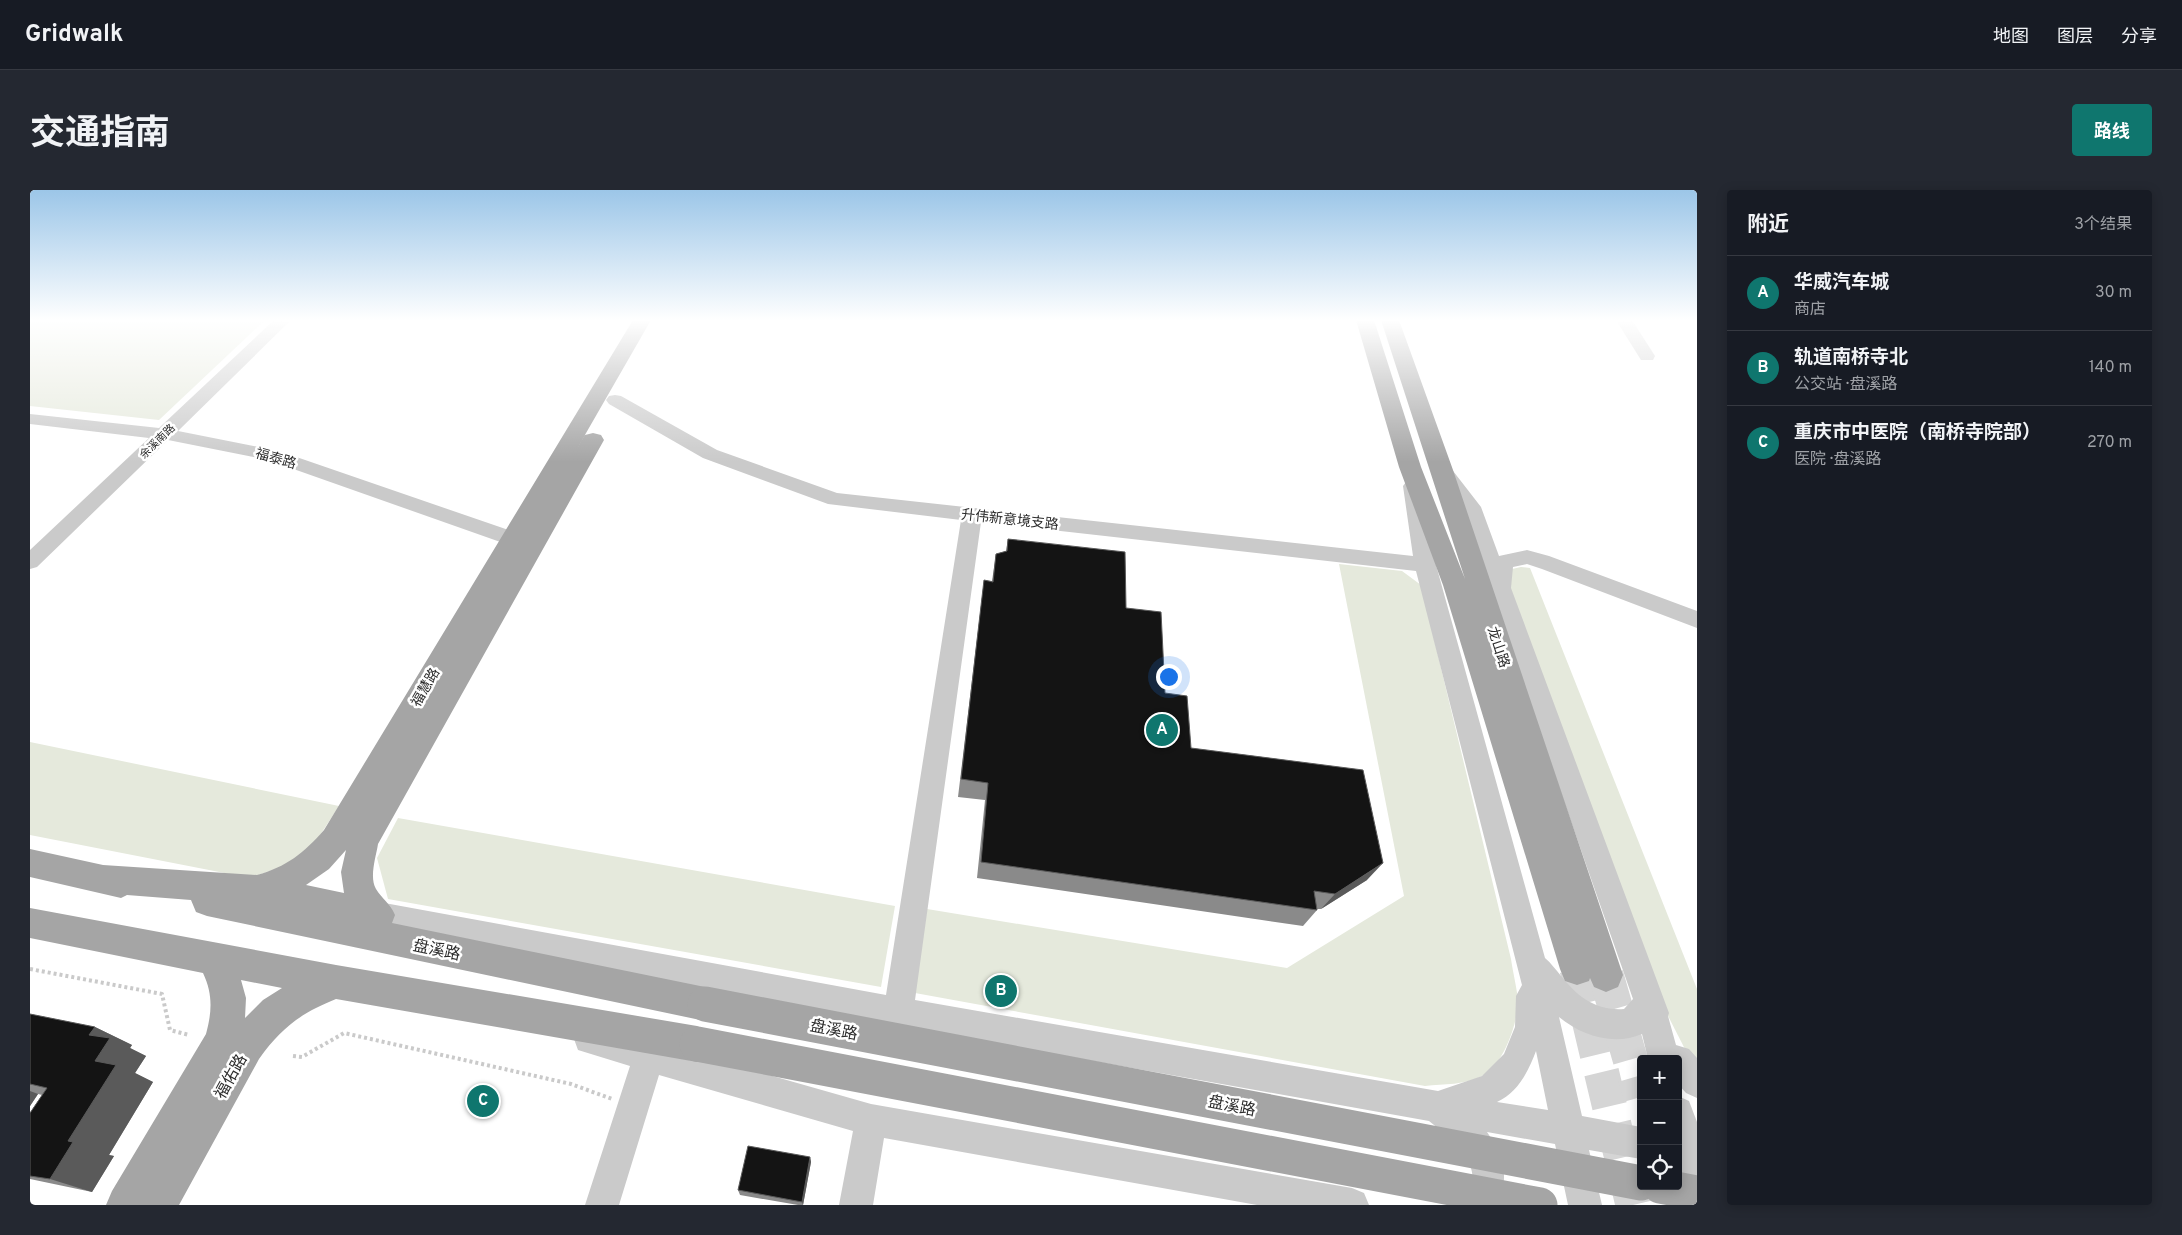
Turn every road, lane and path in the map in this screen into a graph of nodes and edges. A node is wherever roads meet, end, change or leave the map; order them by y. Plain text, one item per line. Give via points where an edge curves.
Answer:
1 (234, 367) edge
2 (614, 367) edge
3 (633, 367) edge
4 (1380, 367) edge
5 (1406, 367) edge
6 (615, 400) junction
7 (30, 419) edge
8 (164, 434) junction
9 (1410, 467) junction
10 (1442, 470) junction
11 (972, 514) junction
12 (513, 539) junction
13 (30, 562) edge
14 (1425, 565) junction
15 (1500, 590) junction
16 (1697, 620) edge
17 (349, 841) junction
18 (30, 863) edge
19 (103, 879) junction
20 (257, 890) junction
21 (379, 915) junction
22 (30, 923) edge
23 (213, 957) junction
24 (1532, 962) junction
25 (1577, 968) tunnel mouth
26 (30, 969) edge
27 (1606, 975) tunnel mouth
28 (336, 982) junction
29 (1649, 1003) junction
30 (482, 1008) junction
31 (898, 1012) junction
32 (189, 1035) dead end
33 (1663, 1055) edge
34 (1676, 1055) edge
35 (293, 1056) dead end
36 (649, 1057) junction
37 (1682, 1064) edge
38 (1697, 1082) edge
39 (633, 1107) junction
40 (1437, 1108) junction
41 (871, 1120) junction
42 (1682, 1128) edge
43 (1570, 1130) junction
44 (1637, 1142) edge
45 (1688, 1151) edge
46 (1637, 1182) edge
47 (1697, 1182) edge
48 (1681, 1190) edge
49 (1697, 1193) edge
50 (126, 1205) edge
51 (157, 1205) edge
52 (602, 1205) edge
53 (856, 1205) edge
54 (1352, 1205) edge
55 (1476, 1205) edge
56 (1540, 1205) edge
57 (1585, 1205) edge

1 - 8 street, 余溪南路
2 - 12 main road, 福慧路
3 - 6 main road, 福慧路
4 - 9 main road, 龙山路
5 - 10 main road, 龙山路
6 - 11 street, 升伟新意境支路 via 710,454 835,499
6 - 17 main road, 福慧路
7 - 8 street, 福泰路
8 - 12 street, 福泰路 via 272,455
8 - 13 street, 余溪南路
9 - 14 street
9 - 25 main road, 龙山路 via 1455,585
10 - 15 street via 1470,507
10 - 27 main road, 龙山路
11 - 14 street, 升伟新意境支路
11 - 31 street
12 - 17 main road, 福慧路
14 - 24 street
15 - 16 street via 1501,570 1506,561 1526,557
15 - 29 street
17 - 20 main road, 福慧路 via 286,881
17 - 21 main road, 福慧路 via 360,894
18 - 19 main road, 盘溪路
19 - 20 main road, 福慧路
19 - 46 main road, 盘溪路, bridge via 705,1004
20 - 21 main road
21 - 31 street
22 - 23 main road
23 - 28 main road
23 - 50 main road, 福佑路 via 231,999 222,1041
24 - 29 street via 1558,998 1581,1015 1607,1024 1631,1023
24 - 40 street via 1530,1027 1515,1065 1492,1088
24 - 43 street
26 - 32 path via 162,994 170,1030
28 - 30 main road
28 - 51 main road, 福佑路 via 302,995 262,1023
29 - 33 street
29 - 34 street
30 - 36 street
30 - 56 main road, bridge via 698,1044
31 - 40 street
35 - 39 path via 302,1057 344,1033 571,1084
36 - 39 street
36 - 41 street
37 - 38 street
39 - 52 street
40 - 43 street
40 - 55 street via 1472,1139 1484,1159 1488,1178 1486,1191
41 - 53 street
41 - 54 street
42 - 45 street
43 - 44 street
43 - 57 street
45 - 47 street
48 - 49 main road, bridge

